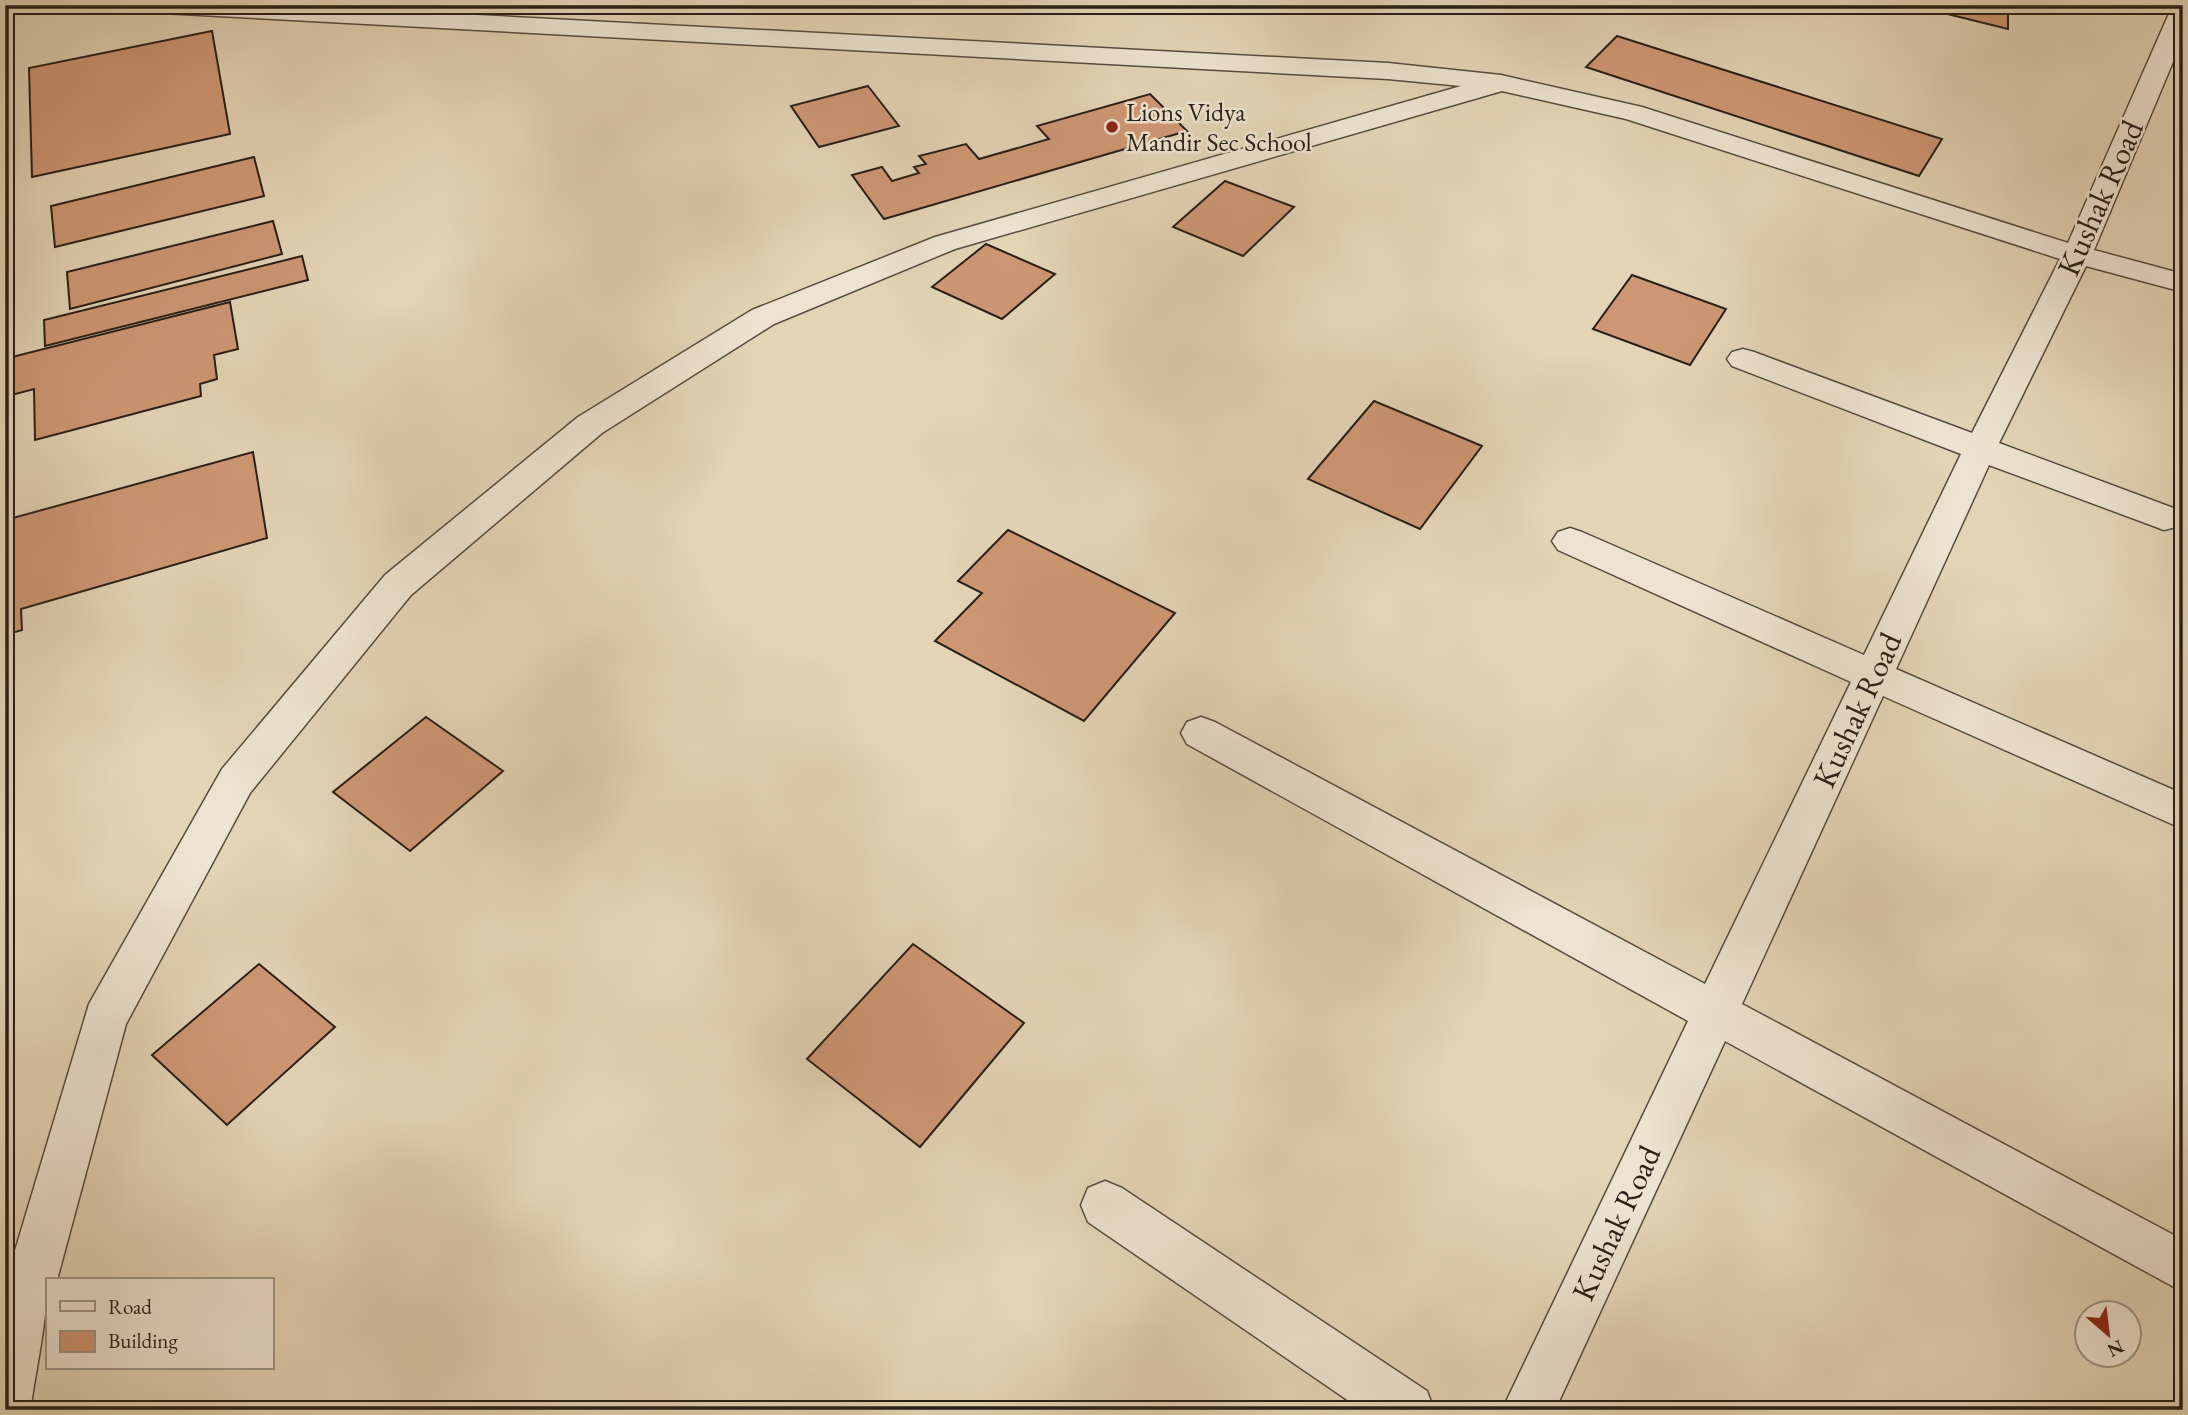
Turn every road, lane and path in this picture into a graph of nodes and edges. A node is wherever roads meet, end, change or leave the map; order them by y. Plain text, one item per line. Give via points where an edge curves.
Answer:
1 (143, 5) edge
2 (2179, 28) edge
3 (1501, 83) junction
4 (2077, 255) junction
5 (2183, 283) edge
6 (1743, 359) dead end
7 (1980, 449) junction
8 (2164, 519) dead end
9 (1570, 541) dead end
10 (1874, 675) junction
11 (1201, 733) dead end
12 (2183, 812) edge
13 (1715, 1012) junction
14 (1105, 1205) dead end
15 (2183, 1267) edge
16 (5, 1405) edge
17 (1408, 1410) edge
18 (1528, 1410) edge

1 - 3 street via 1388,71
2 - 4 street, Kushak Road
3 - 4 street via 1633,113
3 - 16 street via 946,243 763,317 590,425 398,585 236,781 105,1019 13,1346
4 - 5 street
4 - 7 street, Kushak Road
6 - 7 street
7 - 8 street
7 - 10 street, Kushak Road
9 - 10 street
10 - 12 street
10 - 13 street, Kushak Road
11 - 13 street
13 - 15 street
13 - 18 street, Kushak Road
14 - 17 street

